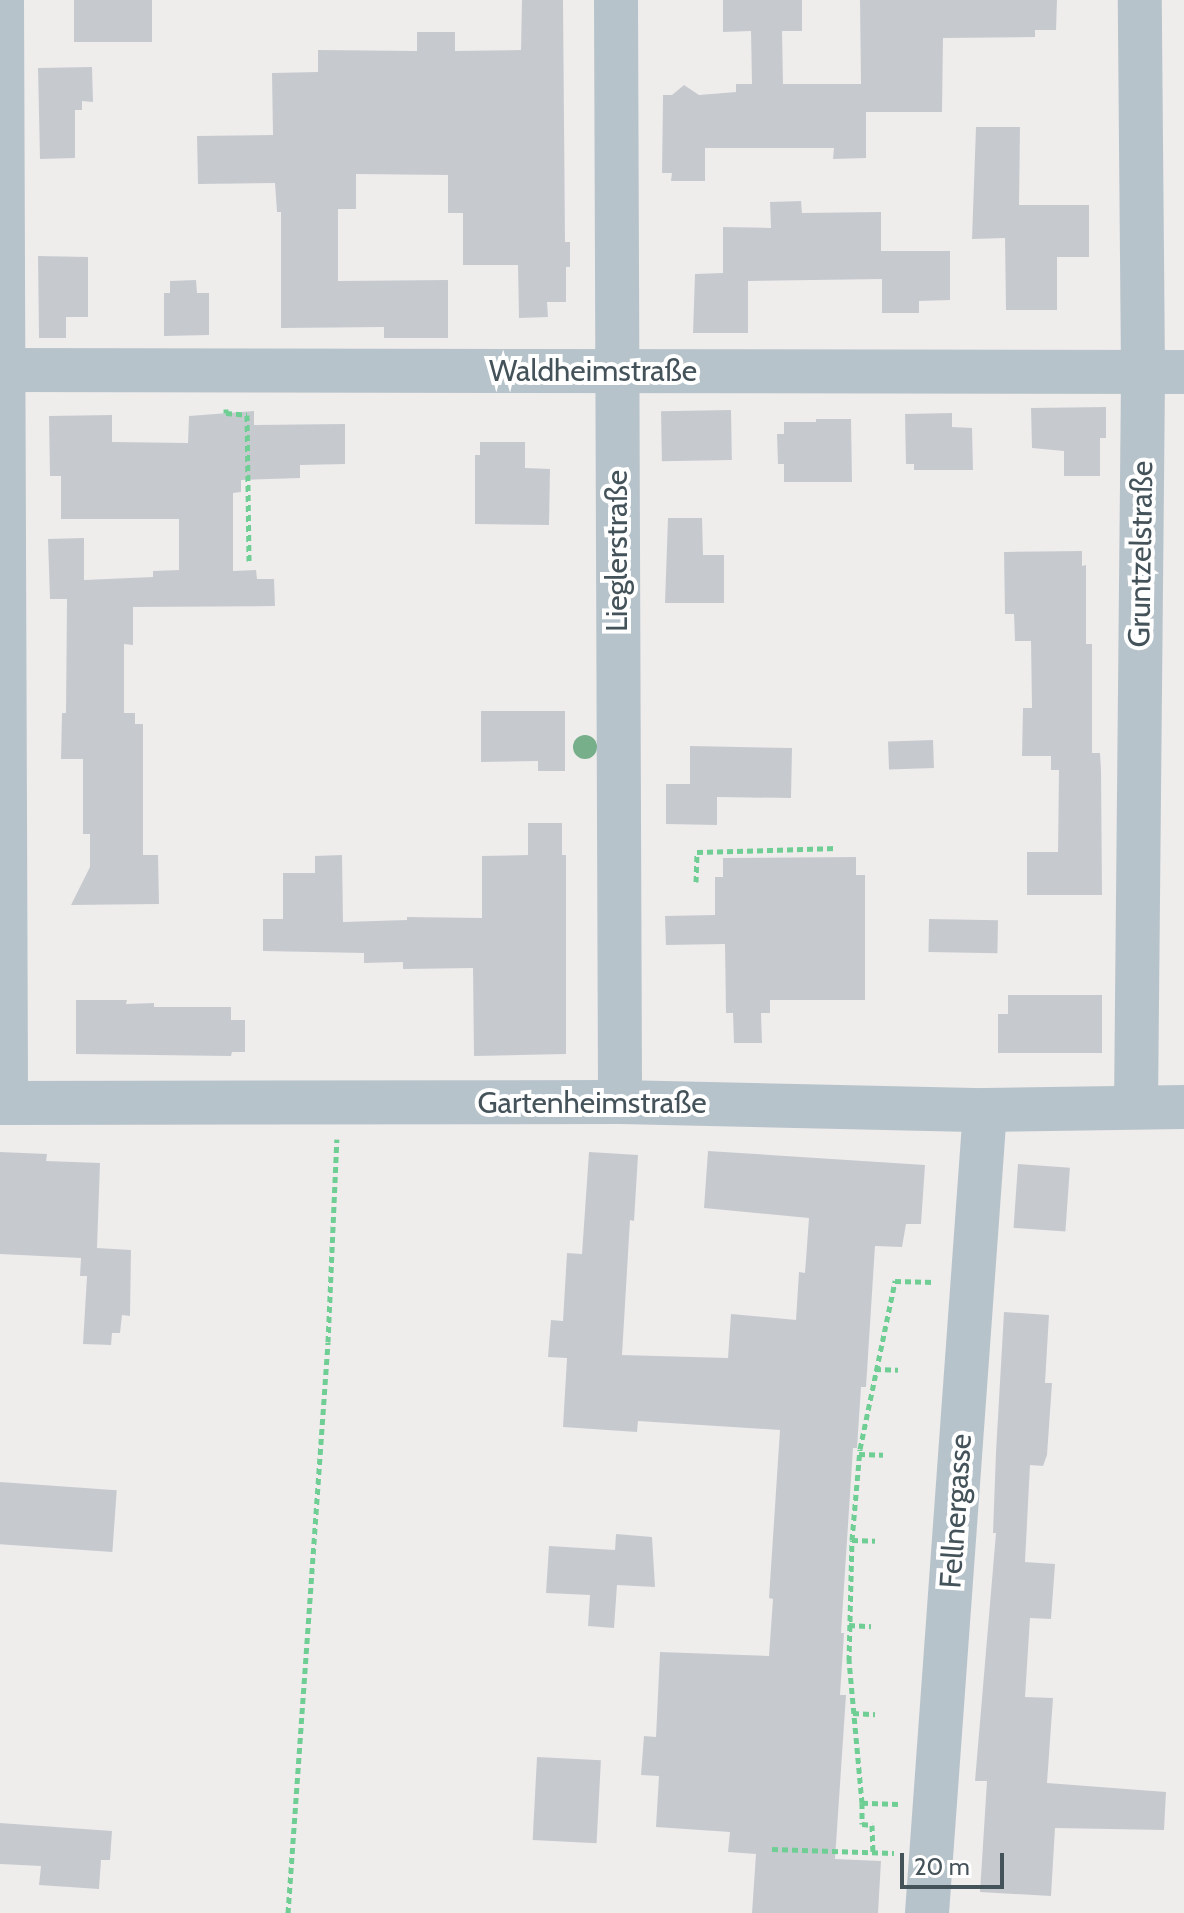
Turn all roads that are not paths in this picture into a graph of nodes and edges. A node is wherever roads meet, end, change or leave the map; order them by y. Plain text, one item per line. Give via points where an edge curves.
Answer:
1 (2, 0) edge
2 (616, 0) edge
3 (1140, 0) edge
4 (1, 288) edge
5 (3, 370) junction
6 (617, 371) junction
7 (1163, 372) edge
8 (620, 1102) junction
9 (3, 1103) edge
10 (1136, 1107) junction
11 (1184, 1107) edge
12 (985, 1110) junction
13 (927, 1913) edge

1 - 4 street
2 - 6 street, Lieglerstraße
3 - 7 street, Gruntzelstraße
4 - 5 street
5 - 6 street, Waldheimstraße
5 - 9 street
6 - 7 street, Waldheimstraße
6 - 8 street, Lieglerstraße
7 - 10 street, Gruntzelstraße
8 - 9 street, Gartenheimstraße
8 - 12 street, Gartenheimstraße
10 - 11 street, Gartenheimstraße
10 - 12 street, Gartenheimstraße
12 - 13 street, Fellnergasse

